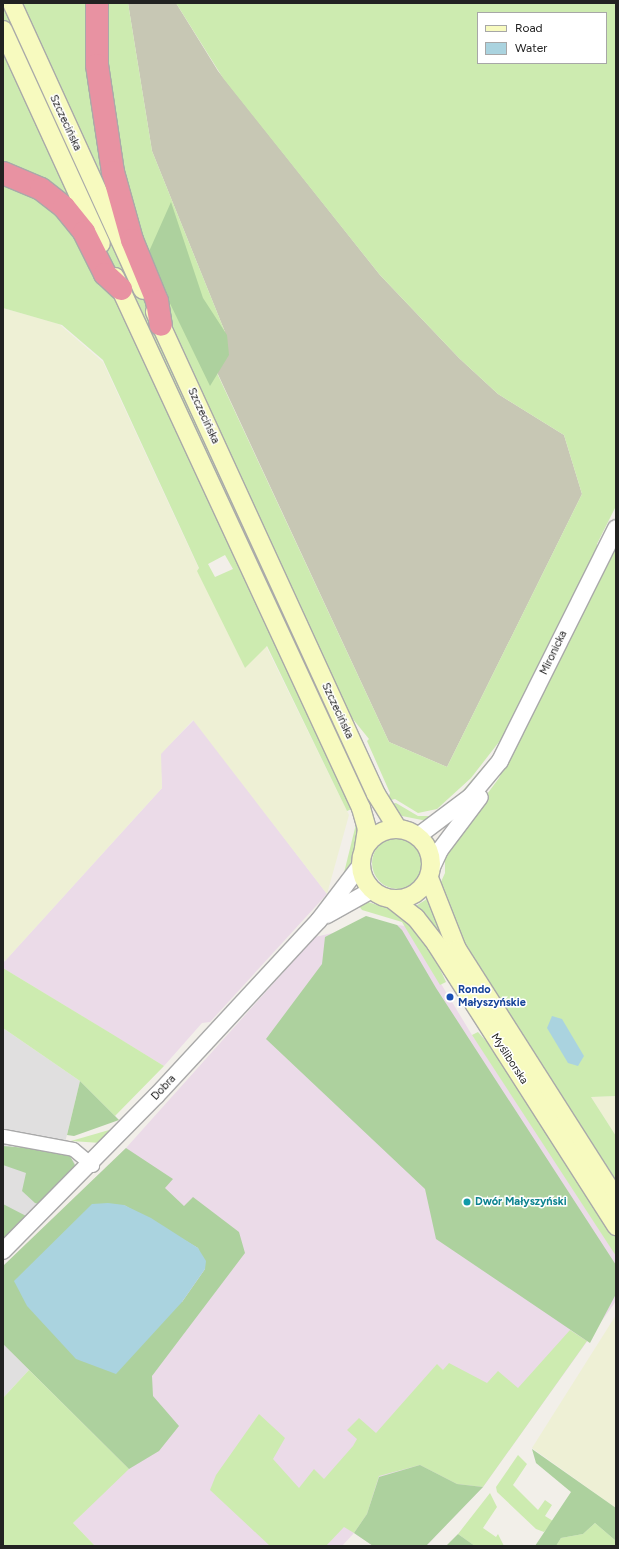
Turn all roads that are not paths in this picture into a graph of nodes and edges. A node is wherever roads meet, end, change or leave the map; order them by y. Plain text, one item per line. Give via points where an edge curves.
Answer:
1 (12, 3) edge
2 (97, 3) edge
3 (3, 30) edge
4 (3, 173) edge
5 (121, 289) junction
6 (161, 325) junction
7 (616, 528) edge
8 (490, 776) junction
9 (397, 828) junction
10 (418, 836) junction
11 (362, 857) junction
12 (430, 872) junction
13 (372, 890) junction
14 (394, 900) junction
15 (319, 920) junction
16 (3, 1136) edge
17 (92, 1165) junction
18 (616, 1199) edge
19 (616, 1226) edge
20 (3, 1251) edge

1 - 6 main road, Szczecińska via 133,270
2 - 6 highway via 97,65 112,164 132,240 157,301
3 - 5 main road, Szczecińska
4 - 5 highway via 41,190 64,207 84,232 105,274
5 - 11 main road, Szczecińska via 362,808 367,829
6 - 9 main road, Szczecińska via 336,709 379,800
7 - 8 street, Mironicka
8 - 10 street, Mironicka via 446,818
8 - 12 street, Mironicka
9 - 10 main road
9 - 11 main road via 377,834
10 - 12 main road via 431,855
11 - 13 main road
11 - 15 street, Dobra
12 - 14 main road via 415,894
12 - 18 main road, Myśliborska via 457,949
13 - 14 main road
13 - 15 street, Dobra
14 - 19 main road, Myśliborska via 416,918 436,944
15 - 17 street, Dobra
16 - 17 street via 67,1147
17 - 20 street, Dobra

